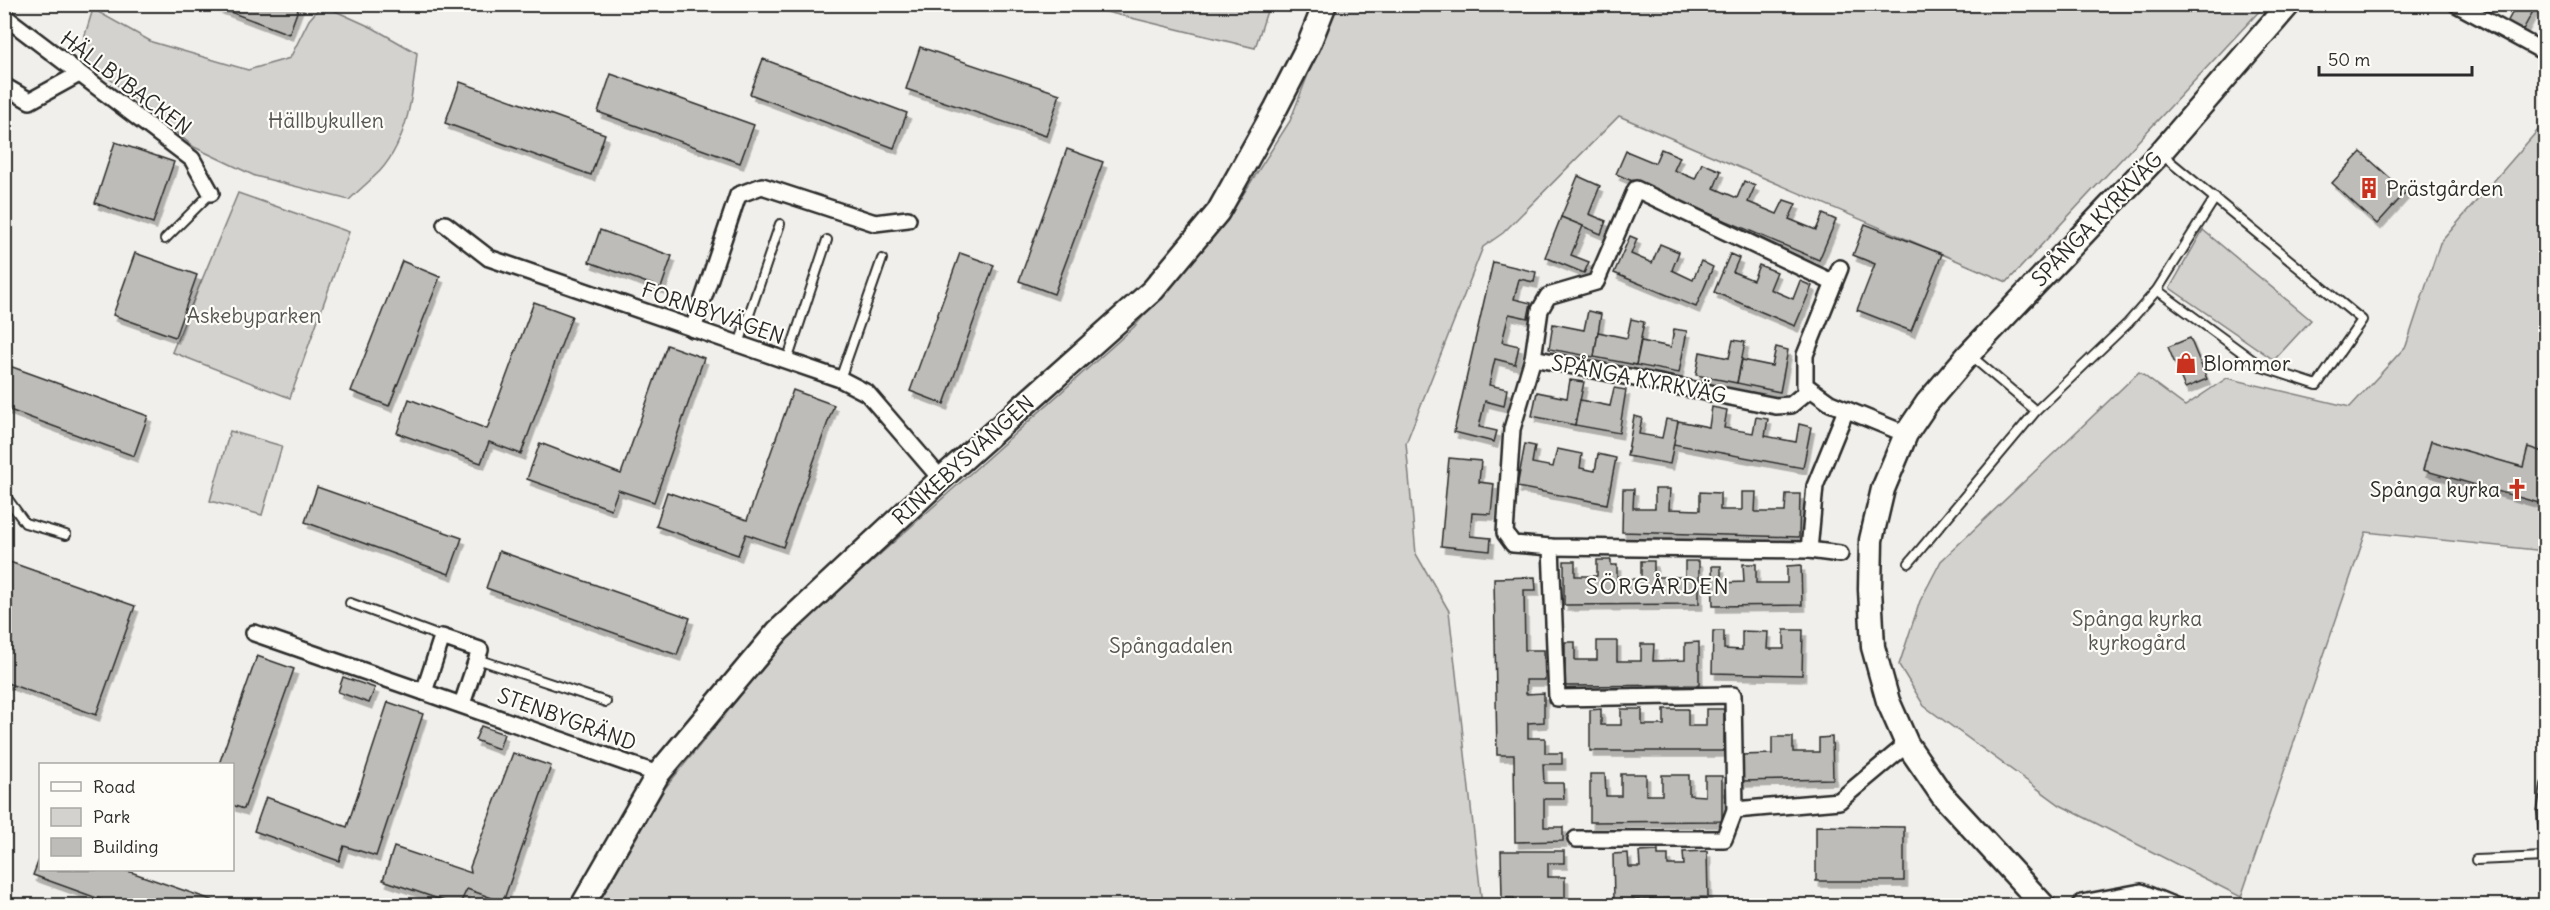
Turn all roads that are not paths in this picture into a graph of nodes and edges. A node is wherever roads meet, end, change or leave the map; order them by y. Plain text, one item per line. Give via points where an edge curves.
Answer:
1 (6, 4) edge
2 (1325, 4) edge
3 (2289, 4) edge
4 (2456, 4) edge
5 (4, 9) edge
6 (4, 16) edge
7 (2546, 53) edge
8 (79, 74) junction
9 (4, 86) edge
10 (2160, 153) junction
11 (212, 193) joint
12 (2215, 198) junction
13 (908, 219) dead end
14 (445, 224) dead end
15 (780, 224) dead end
16 (165, 239) dead end
17 (827, 240) dead end
18 (882, 259) dead end
19 (1840, 268) dead end
20 (1834, 283) junction
21 (2157, 290) junction
22 (693, 329) junction
23 (739, 345) junction
24 (1969, 354) junction
25 (1533, 358) junction
26 (787, 362) junction
27 (840, 379) junction
28 (1810, 389) junction
29 (1846, 410) junction
30 (2036, 411) junction
31 (1906, 434) junction
32 (941, 479) junction
33 (4, 494) edge
34 (66, 535) dead end
35 (1551, 547) junction
36 (1809, 550) junction
37 (1840, 554) dead end
38 (1909, 563) dead end
39 (350, 603) dead end
40 (254, 633) dead end
41 (442, 637) junction
42 (477, 659) junction
43 (424, 692) junction
44 (606, 702) dead end
45 (462, 704) junction
46 (1906, 744) junction
47 (658, 774) junction
48 (2546, 785) edge
49 (1735, 810) junction
50 (1576, 839) dead end
51 (2476, 860) dead end
52 (2545, 860) edge
53 (582, 906) edge
54 (2044, 906) edge
55 (2079, 906) edge
56 (2175, 906) edge

1 - 5 street
2 - 32 street, RINKEBYSVÄNGEN via 1309,44 1218,212 1154,290
3 - 10 street, SPÅNGA KYRKVÄG
4 - 7 street
6 - 8 street, HÄLLBYBACKEN
8 - 9 street via 30,101
8 - 11 street, HÄLLBYBACKEN via 192,159
10 - 12 lane
10 - 24 street, SPÅNGA KYRKVÄG
11 - 16 lane
12 - 21 lane
12 - 21 lane via 2362,320 2317,385 2262,366
13 - 22 street via 875,223 762,186 738,195
14 - 22 street, FORNBYVÄGEN via 489,258
15 - 23 lane
17 - 26 lane
18 - 27 lane
19 - 20 street
20 - 25 street, SPÅNGA KYRKVÄG via 1636,189 1596,282 1548,296 1540,309
20 - 28 street via 1805,355 1805,385
21 - 30 lane
22 - 23 street, FORNBYVÄGEN
23 - 26 street, FORNBYVÄGEN
24 - 30 lane
24 - 31 street, SPÅNGA KYRKVÄG
25 - 28 street, SPÅNGA KYRKVÄG via 1776,406 1791,405
25 - 35 street, SPÅNGA KYRKVÄG via 1512,429 1505,533 1513,544
26 - 27 street, FORNBYVÄGEN
27 - 32 street, FORNBYVÄGEN via 867,393
28 - 29 street
29 - 31 street
29 - 36 street via 1815,486
30 - 38 lane
31 - 46 street, SPÅNGA KYRKVÄG via 1883,489 1872,540 1870,589 1873,647 1887,701
32 - 47 street, RINKEBYSVÄNGEN via 778,631
33 - 34 lane via 26,523
35 - 36 street, SPÅNGA KYRKVÄG
35 - 49 street via 1557,698 1733,695
36 - 37 street, SPÅNGA KYRKVÄG
39 - 41 lane
40 - 43 street, STENBYGRÄND
41 - 42 street via 480,650
41 - 43 street
42 - 44 lane
42 - 45 street
43 - 45 street, STENBYGRÄND
45 - 47 street, STENBYGRÄND
46 - 49 street via 1839,801
46 - 54 street, SPÅNGA KYRKVÄG via 1942,795
47 - 53 street, RINKEBYSVÄNGEN
48 - 52 lane via 2541,813
49 - 50 street via 1724,839
51 - 52 lane
55 - 56 street via 2141,892

